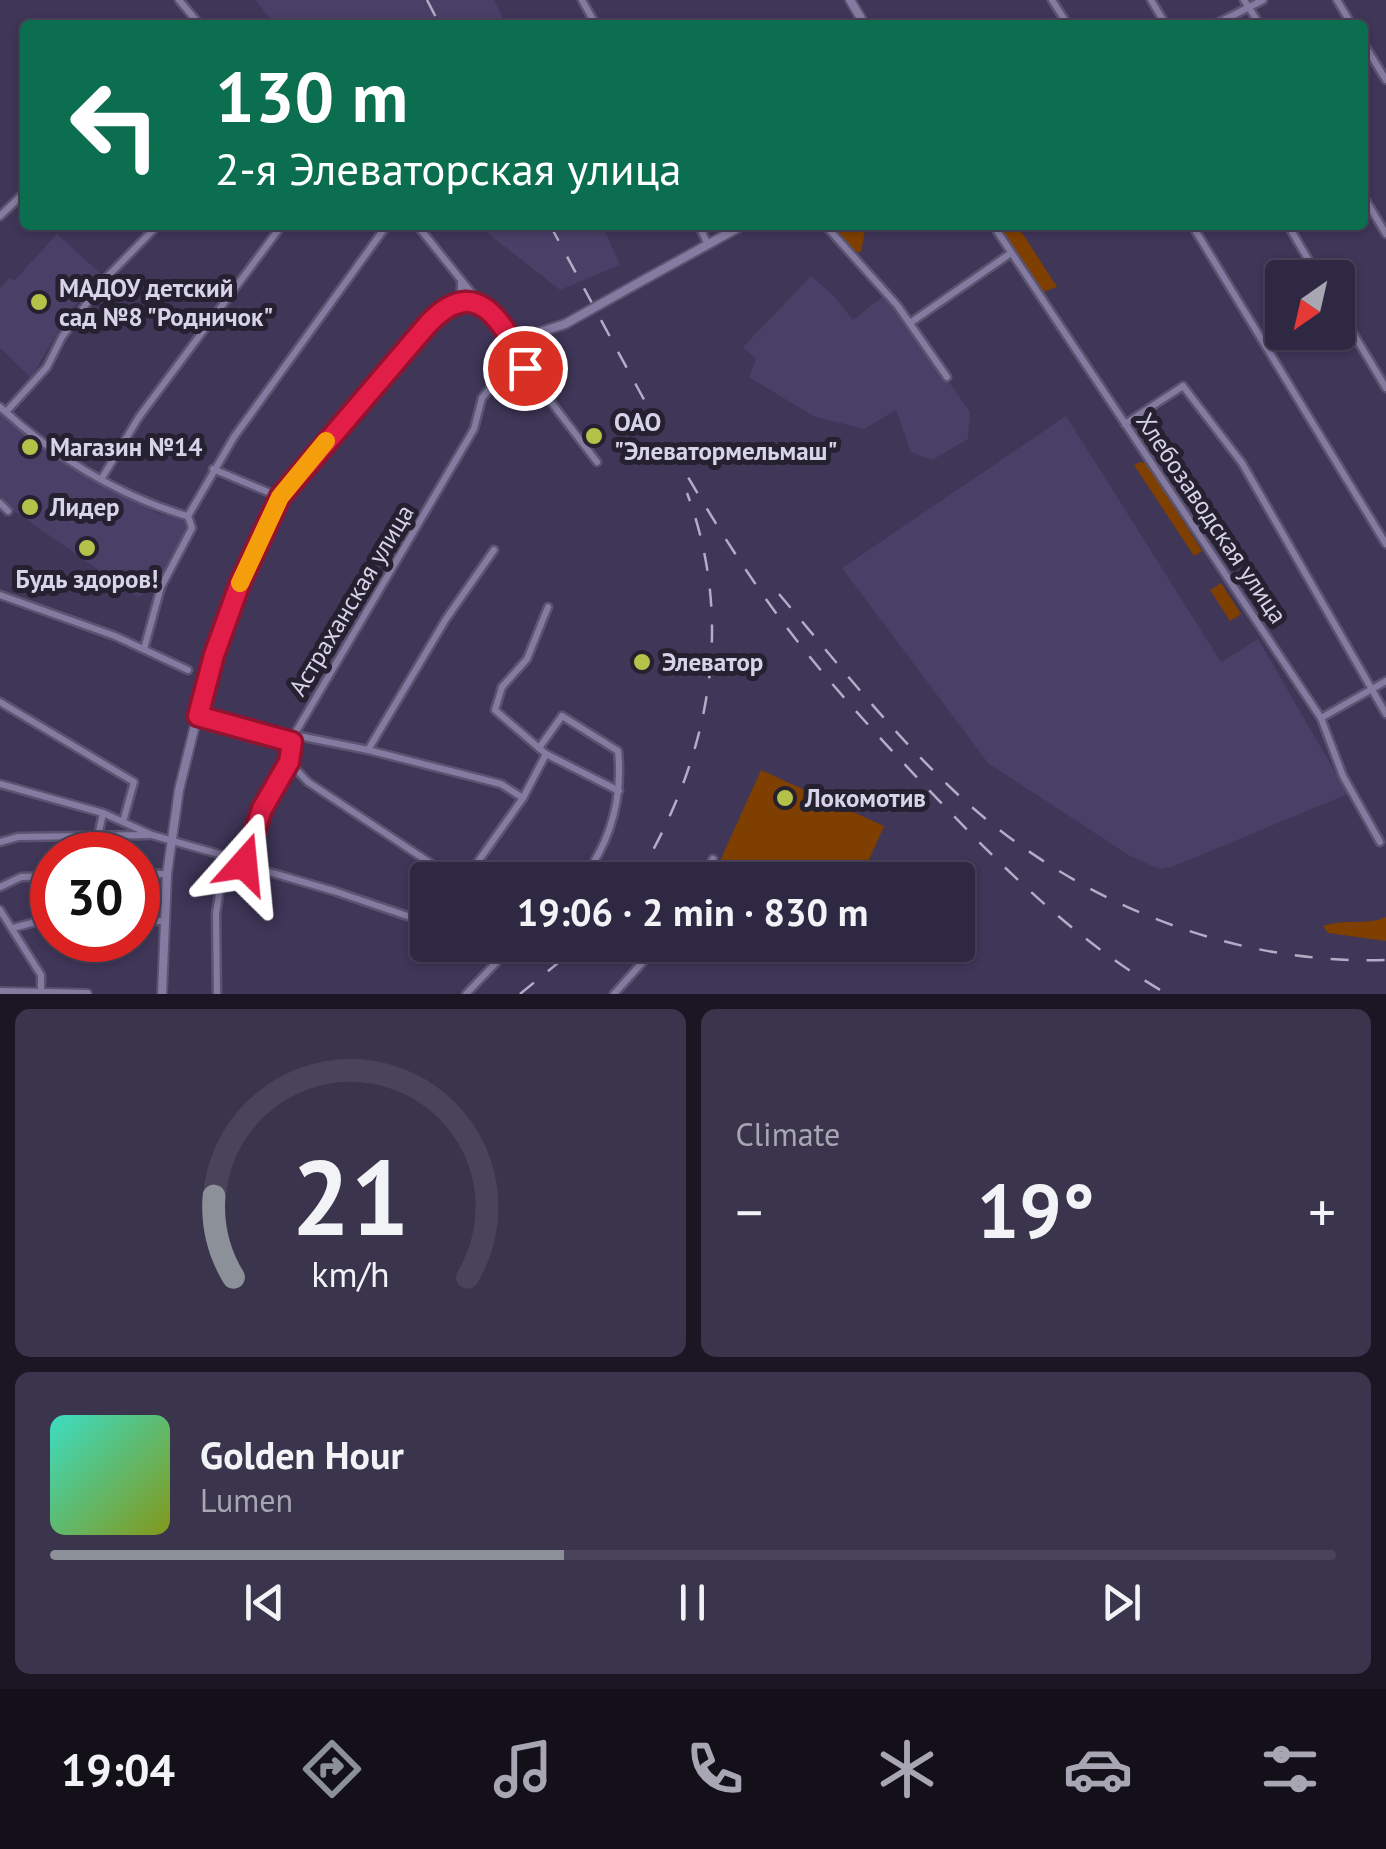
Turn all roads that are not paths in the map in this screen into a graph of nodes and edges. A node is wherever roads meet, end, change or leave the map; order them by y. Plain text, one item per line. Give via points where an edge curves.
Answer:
1 (179, 0) edge
2 (1263, 0) edge
3 (1247, 4) edge
4 (196, 20) edge
5 (1222, 20) edge
6 (1368, 51) edge
7 (1386, 80) edge
8 (20, 197) edge
9 (1368, 204) edge
10 (0, 216) edge
11 (153, 230) edge
12 (278, 230) edge
13 (383, 230) edge
14 (421, 230) edge
15 (701, 230) edge
16 (734, 230) edge
17 (828, 230) edge
18 (996, 230) edge
19 (1195, 230) edge
20 (1291, 230) edge
21 (1386, 234) edge
22 (707, 244) junction
23 (1012, 253) junction
24 (1309, 260) edge
25 (461, 279) junction
26 (454, 302) junction
27 (483, 307) junction
28 (910, 323) junction
29 (511, 336) junction
30 (1355, 336) edge
31 (510, 364) dead end
32 (948, 376) dead end
33 (1386, 388) edge
34 (3, 410) edge
35 (1126, 424) junction
36 (596, 462) dead end
37 (213, 470) junction
38 (102, 478) junction
39 (280, 497) junction
40 (0, 503) edge
41 (8, 510) dead end
42 (188, 516) junction
43 (1386, 544) edge
44 (494, 550) dead end
45 (0, 594) edge
46 (548, 607) dead end
47 (144, 649) junction
48 (188, 670) dead end
49 (1386, 681) edge
50 (1372, 689) junction
51 (0, 702) edge
52 (1386, 714) edge
53 (198, 716) junction
54 (1321, 718) junction
55 (293, 739) junction
56 (538, 748) junction
57 (368, 750) junction
58 (546, 754) junction
59 (289, 762) junction
60 (0, 784) edge
61 (619, 791) junction
62 (523, 798) junction
63 (103, 813) junction
64 (123, 822) junction
65 (99, 832) edge
66 (145, 832) edge
67 (160, 836) edge
68 (30, 837) edge
69 (170, 838) junction
70 (0, 842) edge
71 (1380, 842) dead end
72 (225, 859) junction
73 (429, 862) edge
74 (478, 862) edge
75 (595, 862) edge
76 (244, 864) junction
77 (160, 874) edge
78 (167, 874) junction
79 (30, 877) edge
80 (0, 887) edge
81 (0, 910) edge
82 (410, 918) edge
83 (160, 921) edge
84 (164, 921) junction
85 (30, 923) edge
86 (13, 928) junction
87 (497, 962) edge
88 (643, 962) edge
89 (0, 992) edge
90 (41, 992) edge
91 (86, 994) edge
92 (162, 994) edge
93 (218, 994) edge
94 (466, 994) edge
95 (614, 994) edge

1 - 4 street
2 - 3 street
3 - 5 street
6 - 7 street
8 - 10 street
9 - 21 street
11 - 34 street via 104,280 47,367
12 - 38 street via 139,417
13 - 37 street
14 - 25 street
15 - 22 street
16 - 22 street
17 - 28 street
18 - 23 street, Хлебозаводская улица
19 - 43 street
20 - 24 street
22 - 29 street, bridge via 565,324
23 - 28 street
23 - 35 street, Хлебозаводская улица
25 - 26 street
25 - 27 street
26 - 27 street
26 - 39 street
27 - 29 street
28 - 32 street
29 - 36 street via 536,385
30 - 33 street
31 - 55 street, Астраханская улица via 482,398 474,429
34 - 38 street via 63,458
35 - 50 street via 1183,386 1242,463
35 - 54 street, Хлебозаводская улица
37 - 39 street
37 - 42 street
38 - 42 street
39 - 53 street via 240,583
40 - 41 street
42 - 47 street via 192,528 161,587
44 - 57 street
45 - 47 street
46 - 56 street via 527,660 502,687 495,710
47 - 48 street
49 - 50 street
50 - 52 street
50 - 54 street
51 - 64 street via 134,782
53 - 55 street
53 - 69 street
54 - 71 street, Хлебозаводская улица
55 - 57 street
55 - 59 street, Астраханская улица
56 - 58 street
56 - 61 street via 562,716 618,751
57 - 62 street via 500,784
58 - 61 street
58 - 62 street
59 - 73 street via 308,782
59 - 76 street, Астраханская улица via 262,809
60 - 63 street
61 - 75 street via 616,816
62 - 74 street
63 - 64 street
63 - 65 street
64 - 66 street
67 - 69 street
68 - 70 street
69 - 72 street
69 - 78 street
72 - 76 street
72 - 93 street via 216,913
76 - 82 street
77 - 78 street
78 - 84 street
79 - 80 street
81 - 86 street
83 - 84 street
84 - 92 street
85 - 86 street
86 - 90 street via 41,974
87 - 94 street
88 - 95 street
89 - 90 street
90 - 91 street

